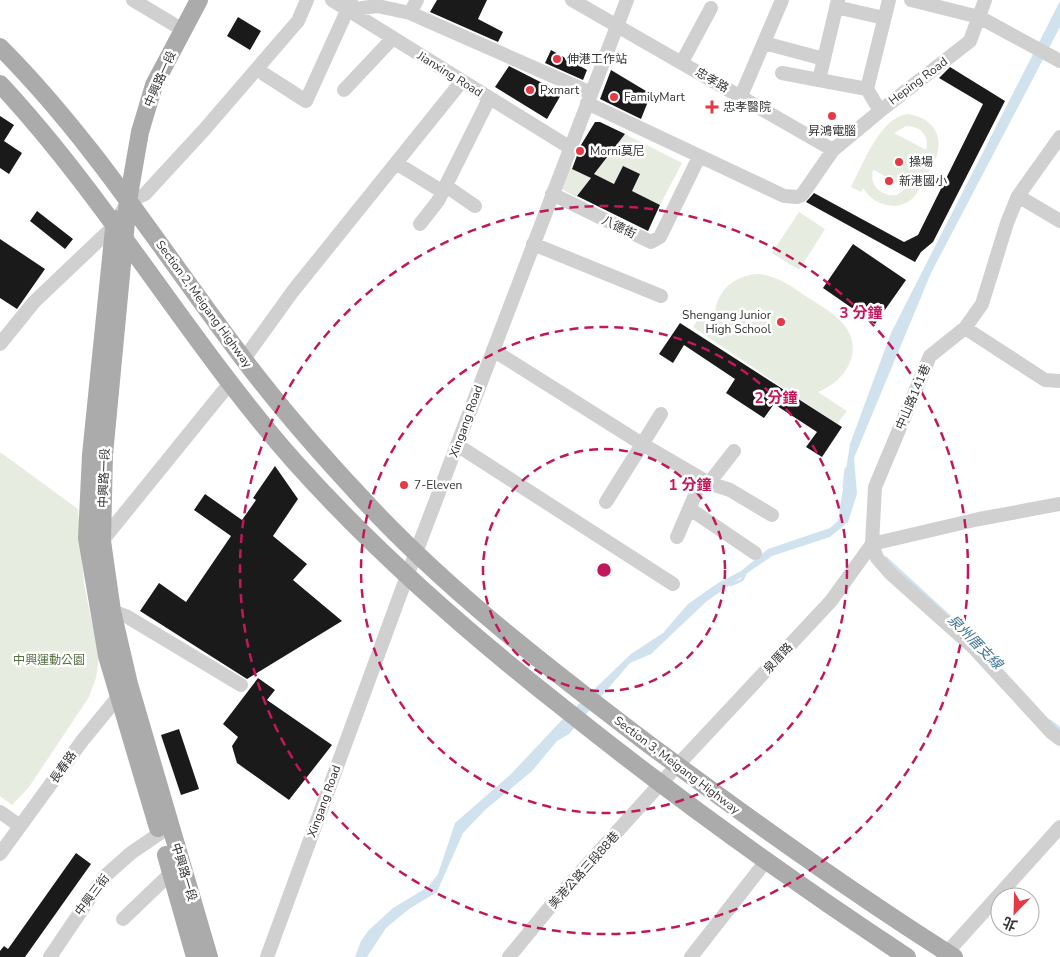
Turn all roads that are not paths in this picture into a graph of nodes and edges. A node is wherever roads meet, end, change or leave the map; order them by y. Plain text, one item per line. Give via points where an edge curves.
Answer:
1 (133, 0) edge
2 (186, 0) edge
3 (199, 0) edge
4 (306, 0) edge
5 (332, 0) edge
6 (417, 0) edge
7 (572, 0) edge
8 (627, 0) edge
9 (782, 0) edge
10 (889, 0) edge
11 (911, 0) edge
12 (984, 0) edge
13 (837, 4) edge
14 (349, 5) edge
15 (711, 8) dead end
16 (410, 13) junction
17 (979, 17) junction
18 (884, 18) junction
19 (173, 24) junction
20 (618, 25) junction
21 (393, 38) junction
22 (764, 43) junction
23 (0, 47) edge
24 (824, 59) junction
25 (1060, 61) edge
26 (682, 62) junction
27 (782, 72) dead end
28 (264, 74) dead end
29 (819, 80) junction
30 (462, 81) junction
31 (0, 84) edge
32 (867, 89) junction
33 (344, 90) dead end
34 (741, 96) junction
35 (589, 98) junction
36 (489, 99) junction
37 (880, 111) junction
38 (1060, 138) edge
39 (569, 147) junction
40 (833, 150) junction
41 (699, 157) junction
42 (396, 163) junction
43 (444, 189) junction
44 (552, 194) junction
45 (123, 195) junction
46 (1018, 196) junction
47 (475, 206) dead end
48 (1060, 222) edge
49 (420, 224) dead end
50 (120, 233) junction
51 (533, 244) junction
52 (661, 296) dead end
53 (965, 328) junction
54 (0, 344) edge
55 (492, 350) junction
56 (244, 359) junction
57 (1060, 381) edge
58 (230, 383) junction
59 (661, 414) dead end
60 (642, 444) junction
61 (457, 445) junction
62 (734, 451) dead end
63 (705, 481) junction
64 (606, 502) dead end
65 (1060, 504) edge
66 (690, 509) junction
67 (772, 515) dead end
68 (677, 537) dead end
69 (95, 539) junction
70 (872, 544) junction
71 (416, 553) junction
72 (755, 553) dead end
73 (407, 576) junction
74 (673, 584) dead end
75 (112, 611) junction
76 (129, 684) junction
77 (241, 685) dead end
78 (118, 698) junction
79 (1060, 739) edge
80 (678, 766) junction
81 (660, 784) junction
82 (0, 812) edge
83 (20, 826) junction
84 (1060, 826) edge
85 (165, 829) junction
86 (0, 854) edge
87 (766, 861) junction
88 (171, 873) junction
89 (123, 919) dead end
90 (948, 956) edge
91 (50, 957) edge
92 (195, 957) edge
93 (209, 957) edge
94 (267, 957) edge
95 (509, 957) edge
96 (691, 957) edge
97 (907, 957) edge

1 - 19 street
2 - 19 main road, 中興路一段
3 - 45 main road, 中興路一段 via 152,93
4 - 45 street via 298,21 144,194
5 - 14 street, Jianxing Road
6 - 16 street
7 - 20 street, 忠孝路
8 - 20 street, Xingang Road
9 - 22 street
10 - 18 street
11 - 17 street
12 - 17 street, Heping Road
13 - 18 street
13 - 24 street
14 - 16 street via 377,6
14 - 21 street, Jianxing Road
14 - 28 street via 306,102
15 - 26 street
16 - 35 street
17 - 25 street
17 - 37 street, Heping Road via 970,41
18 - 32 street
19 - 45 main road, 中興路一段 via 153,60 132,114
20 - 26 street, 忠孝路
20 - 35 street, Xingang Road
21 - 30 street, Jianxing Road
21 - 33 street
22 - 24 street
22 - 34 street
23 - 45 main road, Section 2, Meigang Highway via 68,121
24 - 29 street
26 - 34 street, 忠孝路
27 - 29 street
29 - 32 street
30 - 36 street, Jianxing Road
30 - 42 street
31 - 50 main road, Section 2, Meigang Highway via 33,119
32 - 37 street
34 - 40 street, 忠孝路
35 - 39 street, Xingang Road
35 - 41 street
36 - 39 street, Jianxing Road
36 - 43 street
37 - 40 street, Heping Road
38 - 46 street, 中山路141巷
39 - 44 street, Xingang Road
40 - 41 street, Heping Road via 802,195 797,197 784,196
41 - 44 street, 八德街 via 660,237 651,242
42 - 43 street
42 - 56 street
43 - 47 street
43 - 49 street
44 - 51 street, Xingang Road
45 - 50 main road, 中興路一段
45 - 56 main road, Section 2, Meigang Highway
46 - 48 street
46 - 53 street, 中山路141巷 via 982,304
50 - 54 street via 34,302
50 - 58 main road, Section 2, Meigang Highway
50 - 69 main road, 中興路一段 via 91,455
51 - 52 street
51 - 55 street, Xingang Road
53 - 57 street via 1046,380
53 - 70 street, 中山路141巷 via 930,356 875,488
55 - 60 street
55 - 61 street, Xingang Road
56 - 71 main road, Section 2, Meigang Highway via 348,483
58 - 69 street
58 - 73 main road, Section 2, Meigang Highway via 293,460
59 - 60 street
60 - 63 street
60 - 64 street
61 - 71 street, Xingang Road
61 - 74 street
62 - 63 street
63 - 66 street
63 - 67 street via 730,490
65 - 70 street
66 - 68 street
66 - 72 street
69 - 75 main road, 中興路一段
69 - 78 main road, 中興路一段 via 107,656
70 - 79 street via 890,573 973,647
70 - 80 street, 泉厝路 via 831,601
71 - 73 street, Xingang Road
71 - 80 main road, Section 3, Meigang Highway via 590,700
73 - 81 main road, Section 3, Meigang Highway via 470,633
73 - 94 street, Xingang Road
75 - 76 main road, 中興路一段
75 - 77 street via 126,616
76 - 78 street, 長春路
76 - 85 main road, 中興路一段
78 - 83 street, 長春路
78 - 85 main road, 中興路一段
80 - 81 street, 泉厝路
80 - 90 main road, Section 3, Meigang Highway via 762,829
81 - 87 main road, Section 3, Meigang Highway
81 - 95 street, 美港公路三段88巷
82 - 83 street
83 - 86 street, 長春路
84 - 90 street
85 - 88 main road, 中興路一段
85 - 91 street, 中興三街 via 104,877
85 - 93 main road, 中興路一段
87 - 96 street
87 - 97 main road, Section 3, Meigang Highway
88 - 89 street
88 - 92 main road, 中興路一段

